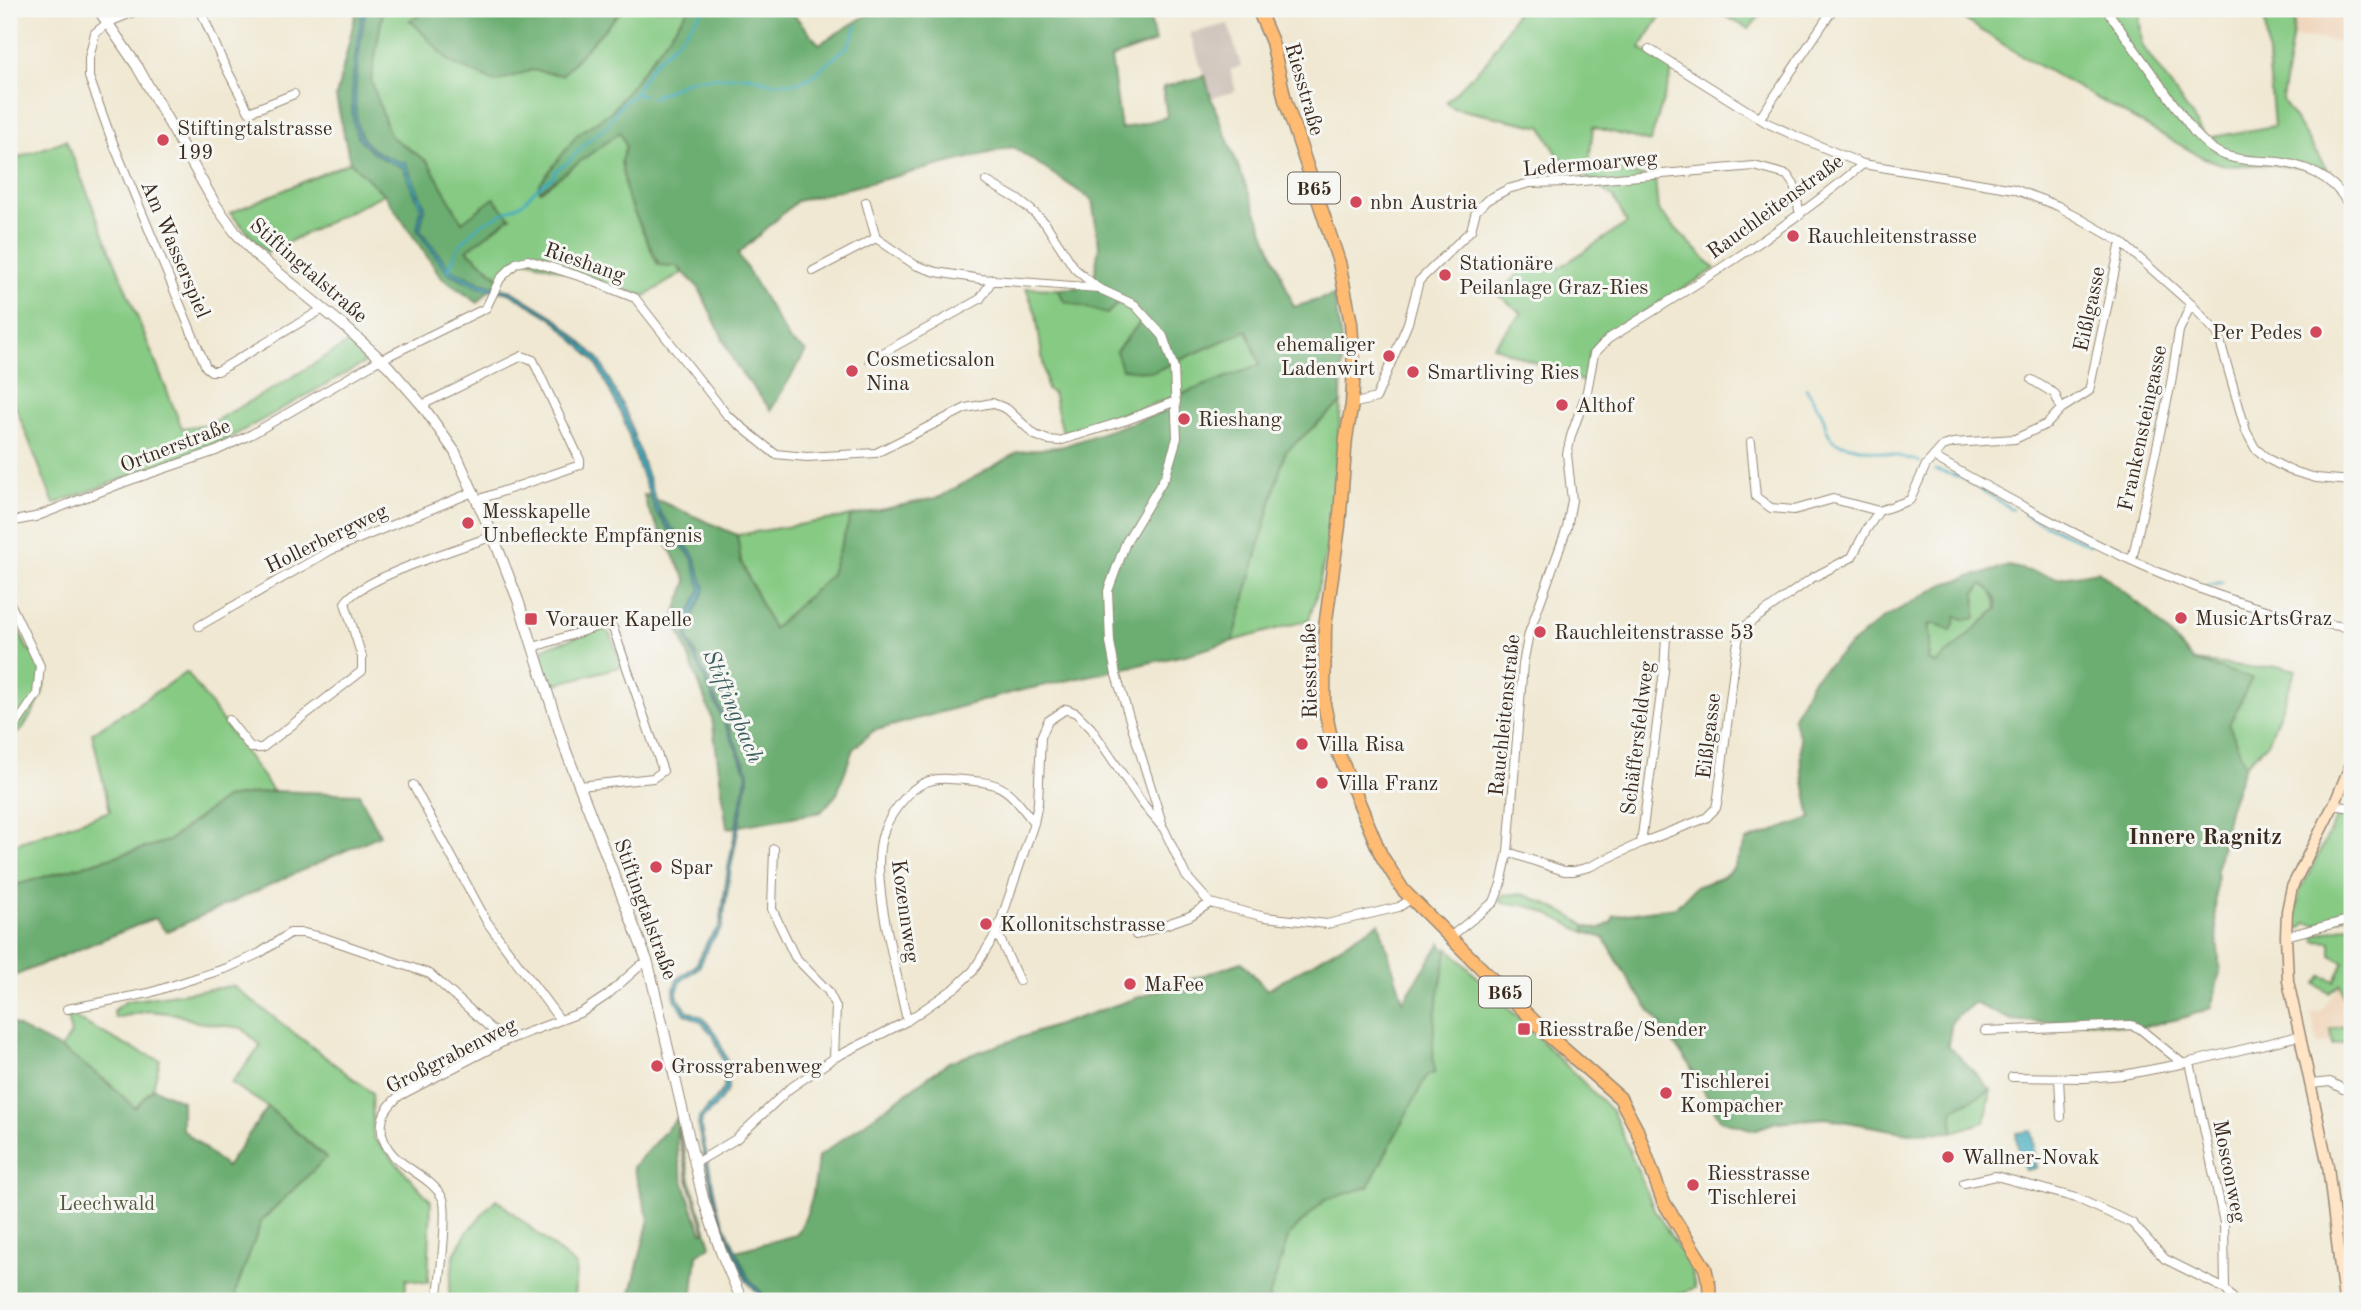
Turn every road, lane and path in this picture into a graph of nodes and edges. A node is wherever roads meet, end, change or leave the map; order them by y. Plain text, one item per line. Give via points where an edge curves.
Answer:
1 (99, 9) edge
2 (141, 9) edge
3 (200, 9) edge
4 (1258, 9) edge
5 (1833, 9) edge
6 (2106, 9) edge
7 (109, 22) junction
8 (1649, 49) dead end
9 (294, 94) dead end
10 (1760, 118) junction
11 (1863, 164) junction
12 (986, 181) dead end
13 (866, 201) dead end
14 (2352, 213) edge
15 (1800, 215) junction
16 (876, 238) junction
17 (2121, 242) junction
18 (813, 271) dead end
19 (993, 279) junction
20 (1098, 288) junction
21 (2191, 304) junction
22 (323, 309) junction
23 (382, 360) junction
24 (870, 360) dead end
25 (2032, 380) dead end
26 (1176, 401) junction
27 (1352, 404) junction
28 (422, 405) junction
29 (2061, 409) junction
30 (1751, 442) dead end
31 (1934, 457) junction
32 (2352, 481) edge
33 (475, 496) junction
34 (1879, 511) junction
35 (9, 522) edge
36 (493, 536) junction
37 (2132, 560) junction
38 (9, 601) edge
39 (199, 626) dead end
40 (2352, 628) edge
41 (1666, 637) dead end
42 (534, 647) junction
43 (229, 720) dead end
44 (9, 735) edge
45 (2352, 761) edge
46 (413, 785) dead end
47 (580, 786) junction
48 (2333, 805) junction
49 (2352, 808) edge
50 (1034, 823) junction
51 (1164, 830) junction
52 (1641, 843) junction
53 (774, 849) dead end
54 (1508, 852) junction
55 (1410, 899) junction
56 (1210, 904) junction
57 (2352, 919) edge
58 (997, 932) junction
59 (1136, 935) dead end
60 (2286, 936) junction
61 (1450, 937) junction
62 (648, 962) junction
63 (1019, 981) dead end
64 (67, 1009) dead end
65 (559, 1020) junction
66 (907, 1021) junction
67 (1985, 1031) dead end
68 (2299, 1036) junction
69 (505, 1041) junction
70 (834, 1058) junction
71 (2186, 1063) junction
72 (2011, 1077) dead end
73 (2059, 1078) junction
74 (2311, 1084) junction
75 (2352, 1090) edge
76 (2062, 1117) dead end
77 (697, 1162) junction
78 (1964, 1183) dead end
79 (2225, 1289) junction
80 (436, 1301) edge
81 (742, 1301) edge
82 (1710, 1301) edge
83 (2235, 1301) edge
84 (2344, 1301) edge

1 - 7 street, Stiftingtalstraße
2 - 7 street
3 - 9 street via 249,112
4 - 27 main road, Riesstraße / B65 via 1272,42 1285,100 1347,298 1354,367
5 - 10 street
6 - 14 street via 2207,146 2224,155 2308,169 2330,180 2347,198
7 - 22 street, Stiftingtalstraße via 226,220 254,253
7 - 22 street, Am Wasserspiel via 95,33 89,77 206,367 218,371
8 - 10 street, Rauchleitenstraße
10 - 11 street, Rauchleitenstraße
11 - 15 street, Rauchleitenstraße
11 - 17 street, Rauchleitenstraße via 2014,189 2059,206
12 - 20 street via 1045,223 1074,269
13 - 16 street
15 - 27 street, Ledermoarweg via 1794,185 1787,175 1754,166 1508,188 1476,211 1471,230 1419,281 1408,323 1376,398
15 - 54 street, Rauchleitenstraße via 1608,339 1594,354 1567,454 1572,500 1567,528 1529,633 1523,664
16 - 18 street
16 - 19 street via 915,265
17 - 21 street, Rauchleitenstraße
17 - 29 street, Eißlgasse via 2089,391
19 - 20 street
19 - 24 street via 980,299
20 - 26 street via 1135,306 1163,336 1174,369
21 - 32 street, Rauchleitenstraße via 2218,334 2246,432 2255,448 2289,470
21 - 37 street, Frankensteingasse via 2179,331
22 - 23 street, Stiftingtalstraße
23 - 26 street, Rieshang via 486,308 500,278 516,262 528,260 635,298 727,415 775,454 876,453 966,408 992,403 1035,435 1059,440
23 - 28 street, Stiftingtalstraße
23 - 35 street, Ortnerstraße via 216,452 35,517
25 - 29 street via 2055,394
26 - 51 street via 1177,438 1166,475 1126,542 1108,591 1116,675
27 - 55 main road, Riesstraße / B65 via 1325,627 1324,704 1330,733 1377,846
28 - 33 street, Stiftingtalstraße via 455,453
28 - 33 street via 522,356 533,360 580,466
29 - 31 street, Eißlgasse via 2047,424 2015,439 1953,443 1943,446
30 - 34 street via 1756,497 1771,508 1794,510 1833,499
31 - 34 street via 1910,500
31 - 37 street
33 - 36 street, Stiftingtalstraße
33 - 39 street, Hollerbergweg via 331,550
34 - 52 street, Eißlgasse via 1852,557 1812,578 1744,627 1735,660 1716,808 1706,818
36 - 42 street, Stiftingtalstraße
36 - 43 street via 379,580 348,598 345,603 362,671 261,748 251,748
37 - 40 street via 2166,577 2311,623
38 - 44 street via 40,666 37,694
41 - 52 street, Schäffersfeldweg
42 - 47 street, Stiftingtalstraße
42 - 47 street via 605,624 613,628 663,771 653,778
45 - 48 main road
46 - 65 street via 487,922
47 - 62 street, Stiftingtalstraße
48 - 49 street
48 - 60 main road via 2292,887
50 - 51 street via 1041,737 1048,721 1066,709 1091,728
50 - 58 street
50 - 66 street, Kozennweg via 1011,793 976,781 929,781 913,788 895,809 880,846 880,870
51 - 56 street via 1186,876
52 - 54 street, Eißlgasse via 1574,871
53 - 70 street via 772,909 795,957 828,991 836,1007
54 - 61 street, Rauchleitenstraße via 1494,902
55 - 56 street via 1399,907 1327,924 1265,917
55 - 61 main road, Riesstraße / B65
56 - 59 street
57 - 60 street
58 - 63 street
58 - 66 street via 973,971 956,988
60 - 68 main road via 2288,981
61 - 82 main road, Riesstraße / B65 via 1550,1037 1620,1098 1663,1201 1705,1268
62 - 65 street, Großgrabenweg via 582,1012
62 - 77 street, Stiftingtalstraße
64 - 69 street via 149,993 227,968 290,933 303,933 430,974
65 - 69 street, Großgrabenweg
66 - 70 street
67 - 71 street via 2131,1025
68 - 71 street
68 - 74 main road
69 - 80 street, Großgrabenweg via 399,1096 386,1107 381,1120 387,1146 437,1190 443,1201 446,1218
70 - 77 street via 789,1089 736,1139
71 - 73 street via 2123,1075
71 - 79 street, Mosconweg via 2224,1223
72 - 73 street
73 - 76 street
74 - 75 street via 2330,1082
74 - 84 main road via 2328,1166
77 - 81 street, Stiftingtalstraße via 721,1252
78 - 79 street via 1996,1176 2076,1198 2132,1223 2165,1259
79 - 83 street

